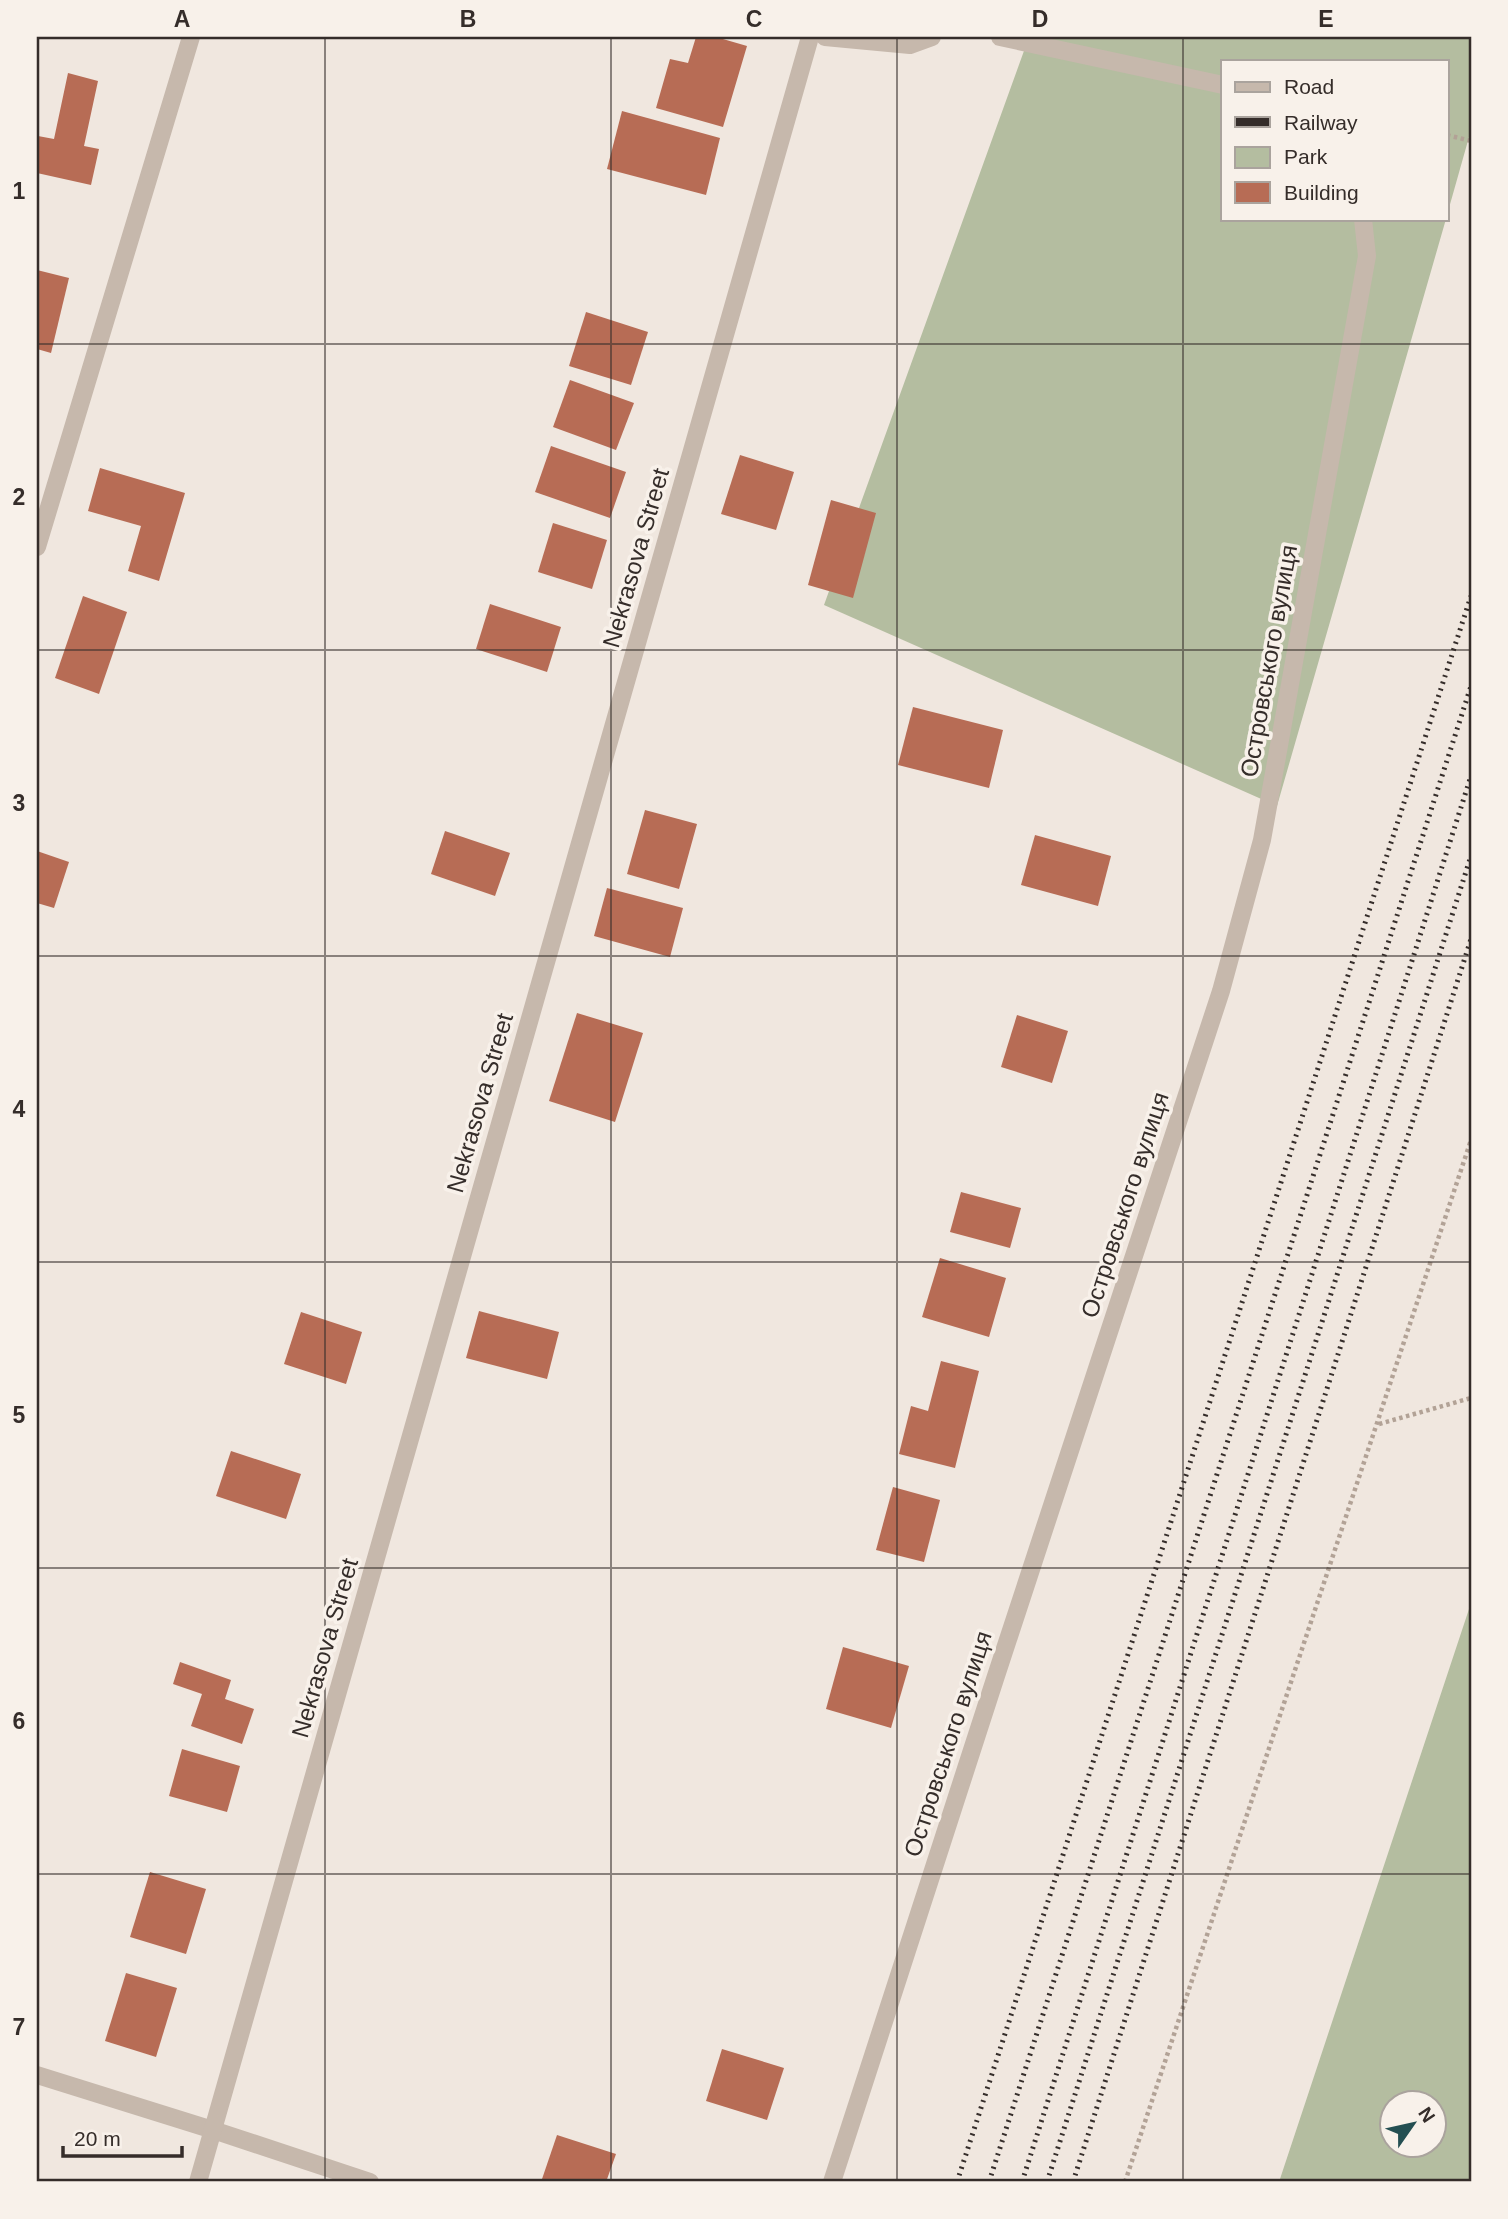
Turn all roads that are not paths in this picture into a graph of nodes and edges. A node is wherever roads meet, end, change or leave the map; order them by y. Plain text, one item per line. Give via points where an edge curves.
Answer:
1 (191, 37) edge
2 (810, 37) edge
3 (825, 37) edge
4 (932, 37) edge
5 (1000, 37) edge
6 (1221, 85) edge
7 (1363, 220) edge
8 (37, 547) edge
9 (37, 2075) edge
10 (213, 2130) junction
11 (198, 2182) edge
12 (370, 2182) edge
13 (832, 2182) edge

1 - 8 street
2 - 10 street, Nekrasova Street
3 - 4 street via 910,45
5 - 6 street
7 - 13 street, Островського вулиця via 1367,256 1259,853 1221,992
9 - 10 street
10 - 11 street, Nekrasova Street
10 - 12 street

